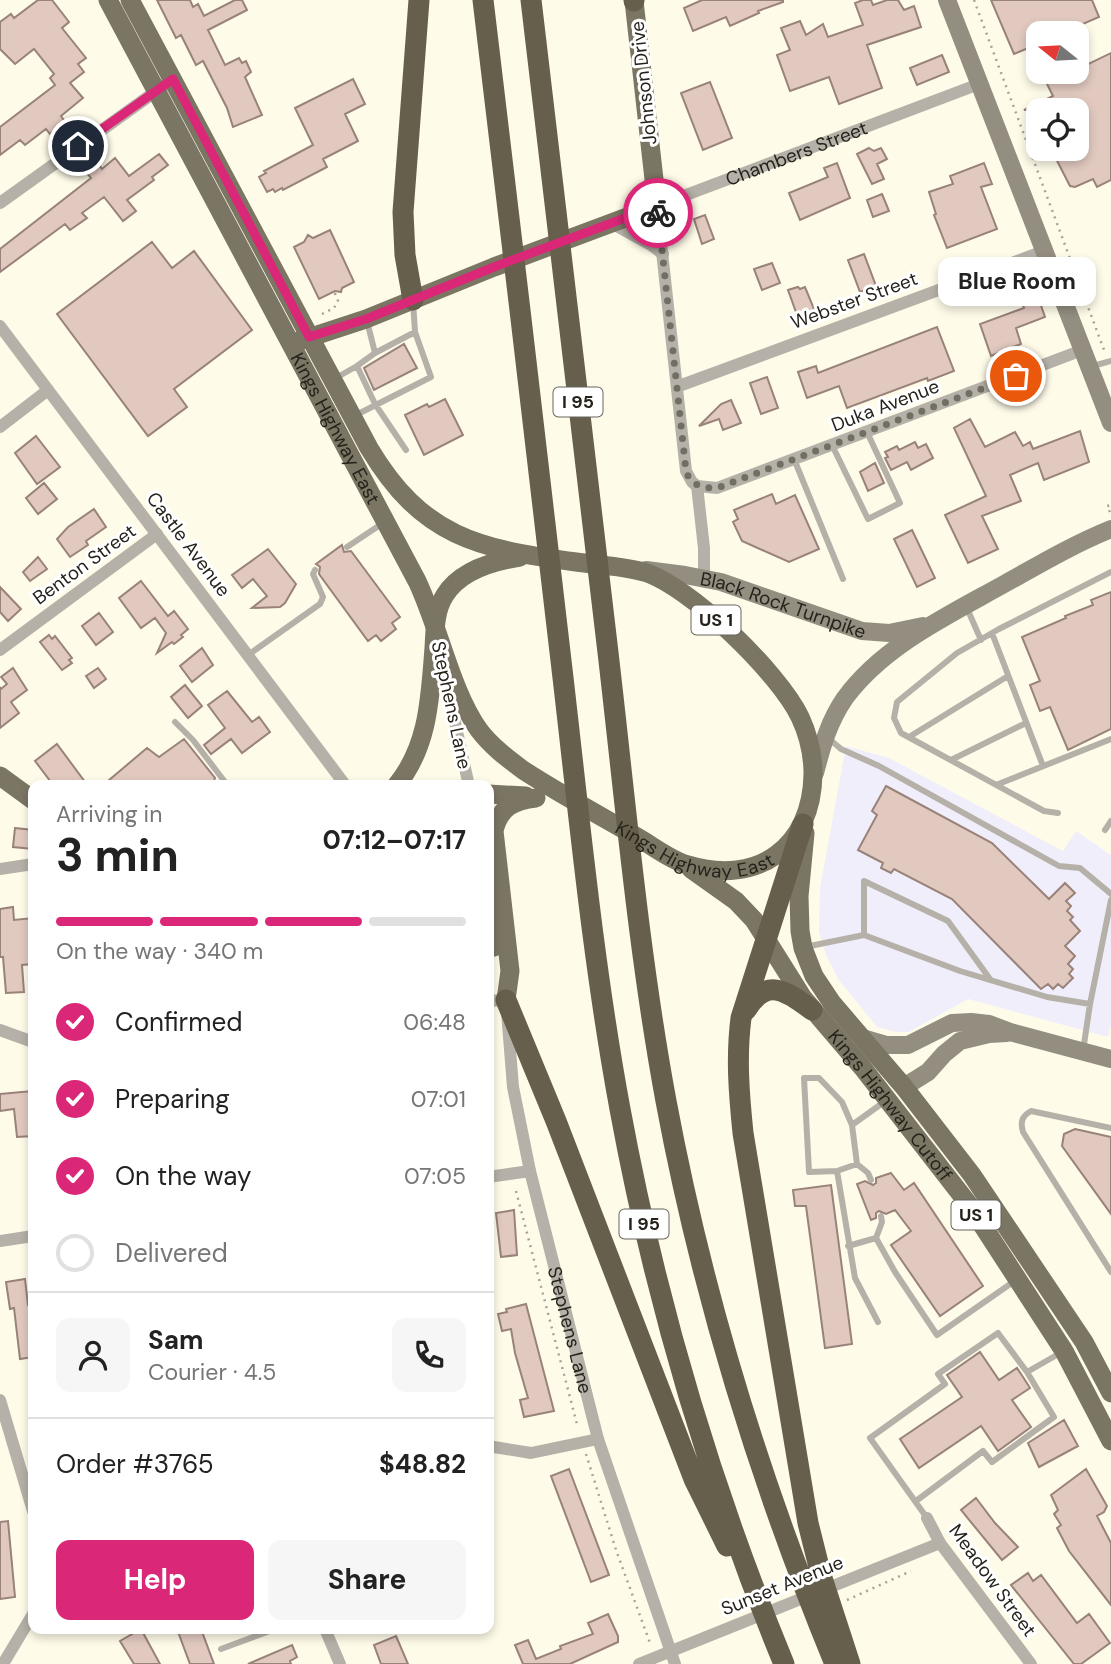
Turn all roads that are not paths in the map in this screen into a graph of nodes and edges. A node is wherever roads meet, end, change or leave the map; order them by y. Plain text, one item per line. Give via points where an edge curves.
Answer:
1 (108, 0) edge
2 (130, 0) edge
3 (419, 0) edge
4 (484, 0) edge
5 (531, 0) edge
6 (635, 0) edge
7 (947, 0) edge
8 (173, 79) junction
9 (979, 84) junction
10 (155, 90) junction
11 (0, 203) edge
12 (657, 206) junction
13 (613, 224) junction
14 (257, 238) junction
15 (240, 249) junction
16 (1044, 251) junction
17 (663, 254) junction
18 (413, 300) junction
19 (366, 319) junction
20 (0, 326) edge
21 (415, 332) junction
22 (300, 341) junction
23 (1084, 349) junction
24 (375, 353) junction
25 (1110, 361) edge
26 (356, 366) junction
27 (1091, 367) junction
28 (332, 380) junction
29 (679, 386) junction
30 (48, 390) junction
31 (375, 404) junction
32 (352, 417) junction
33 (1111, 423) edge
34 (0, 427) edge
35 (867, 432) junction
36 (832, 445) junction
37 (406, 450) dead end
38 (794, 459) junction
39 (697, 485) junction
40 (385, 522) junction
41 (1111, 529) edge
42 (157, 534) junction
43 (347, 547) dead end
44 (532, 556) junction
45 (631, 569) junction
46 (315, 570) dead end
47 (1111, 572) edge
48 (704, 578) junction
49 (843, 579) dead end
50 (965, 606) junction
51 (933, 623) junction
52 (435, 624) junction
53 (992, 633) junction
54 (981, 640) junction
55 (0, 650) edge
56 (248, 655) junction
57 (1008, 676) junction
58 (175, 722) dead end
59 (1026, 723) junction
60 (825, 736) junction
61 (909, 737) junction
62 (1111, 739) edge
63 (951, 760) junction
64 (1043, 766) junction
65 (0, 776) edge
66 (223, 780) edge
67 (342, 780) edge
68 (400, 780) edge
69 (468, 780) edge
70 (996, 785) junction
71 (812, 786) junction
72 (494, 794) edge
73 (28, 796) edge
74 (536, 798) junction
75 (1058, 813) dead end
76 (619, 816) junction
77 (805, 818) junction
78 (1111, 821) edge
79 (1105, 830) dead end
80 (685, 864) junction
81 (28, 865) edge
82 (0, 869) edge
83 (1111, 894) edge
84 (1111, 900) edge
85 (864, 935) junction
86 (766, 937) junction
87 (803, 947) junction
88 (494, 953) edge
89 (991, 980) junction
90 (497, 1001) edge
91 (1090, 1004) junction
92 (812, 1010) junction
93 (741, 1018) junction
94 (0, 1030) edge
95 (1010, 1032) junction
96 (862, 1038) junction
97 (28, 1040) edge
98 (1083, 1052) junction
99 (1111, 1059) edge
100 (904, 1087) junction
101 (886, 1100) junction
102 (852, 1125) junction
103 (1111, 1128) edge
104 (857, 1164) junction
105 (530, 1171) junction
106 (837, 1171) junction
107 (494, 1176) edge
108 (871, 1180) dead end
109 (881, 1216) dead end
110 (28, 1238) edge
111 (876, 1238) junction
112 (0, 1241) edge
113 (848, 1246) junction
114 (1111, 1272) edge
115 (1025, 1273) junction
116 (878, 1322) dead end
117 (1064, 1351) junction
118 (1027, 1372) junction
119 (1111, 1393) edge
120 (0, 1400) edge
121 (598, 1439) junction
122 (1111, 1441) edge
123 (494, 1447) edge
124 (28, 1494) edge
125 (916, 1502) junction
126 (927, 1517) joint
127 (940, 1543) junction
128 (812, 1579) junction
129 (759, 1601) junction
130 (831, 1610) junction
131 (28, 1622) edge
132 (262, 1634) edge
133 (328, 1634) edge
134 (221, 1649) dead end
135 (670, 1651) junction
136 (3, 1664) edge
137 (340, 1664) edge
138 (639, 1664) edge
139 (675, 1664) edge
140 (784, 1664) edge
141 (835, 1664) edge
142 (850, 1664) edge
143 (1031, 1664) edge

1 - 10 main road, Kings Highway East / US 1
2 - 8 main road, Kings Highway East / US 1
3 - 18 highway via 403,212
4 - 129 highway, I 95 via 608,1039 642,1216 688,1394
5 - 76 highway, I 95 via 600,589
6 - 12 main road, Johnson Drive
7 - 9 main road
8 - 10 street
8 - 14 main road, Kings Highway East / US 1
9 - 12 street, Chambers Street
9 - 16 main road
10 - 11 street
10 - 15 main road, Kings Highway East / US 1
12 - 13 main road, Chambers Street
12 - 17 street, Johnson Drive
13 - 17 street
13 - 18 main road, Chambers Street
14 - 15 main road
14 - 22 main road, Kings Highway East / US 1
15 - 22 main road, Kings Highway East / US 1
16 - 23 main road
16 - 29 street, Webster Street
17 - 29 street, Johnson Drive
18 - 19 main road, Chambers Street
18 - 21 lane
19 - 22 main road, Chambers Street
19 - 24 lane
20 - 30 street, Castle Avenue
21 - 24 lane
21 - 31 lane via 431,377
22 - 28 main road, Kings Highway East / US 1
22 - 40 main road, Kings Highway East / US 1
23 - 27 main road
23 - 35 street, Duka Avenue
24 - 26 lane
25 - 27 lane
26 - 28 lane
26 - 31 lane
27 - 33 main road
28 - 32 main road, Kings Highway East / US 1
29 - 39 street, Johnson Drive via 686,471
30 - 34 street
30 - 42 street, Castle Avenue
31 - 32 lane
31 - 37 lane
32 - 44 main road, Kings Highway East / US 1 via 387,478 428,517 476,543
35 - 36 street, Duka Avenue
35 - 36 lane via 900,503 867,519
36 - 38 street, Duka Avenue
38 - 39 street, Duka Avenue via 717,488
38 - 49 lane
39 - 48 street, Johnson Drive
40 - 43 lane
40 - 52 main road, Kings Highway East / US 1
41 - 50 main road, Black Rock Turnpike
42 - 55 street, Benton Street
42 - 56 street, Castle Avenue
44 - 45 main road, Kings Highway East / US 1
44 - 52 main road via 502,561 460,580 445,593
45 - 48 main road, Black Rock Turnpike
45 - 71 main road, Kings Highway East / US 1 via 689,596 776,682 806,730
46 - 56 lane via 323,597 320,604
47 - 53 lane
48 - 51 main road, Black Rock Turnpike via 862,631 901,631
50 - 51 main road, Black Rock Turnpike
50 - 54 lane
51 - 60 main road, Black Rock Turnpike via 861,680
52 - 68 main road via 425,730
52 - 69 street, Stephens Lane
52 - 76 main road, Kings Highway East / US 1 via 464,705 489,742 523,770
53 - 54 lane
53 - 57 lane
54 - 61 lane via 957,653 897,702 894,718 901,733
56 - 67 street, Castle Avenue
57 - 59 lane
57 - 61 lane
58 - 66 lane
59 - 63 lane
59 - 64 lane
60 - 71 main road, Black Rock Turnpike
60 - 83 lane via 841,749 1059,866 1080,868
61 - 63 lane
62 - 64 lane
63 - 70 lane
64 - 70 lane
65 - 73 main road
70 - 75 lane via 1044,811
71 - 77 main road, Kings Highway East / US 1
72 - 74 main road
74 - 76 main road
74 - 90 main road, Stephens Lane via 506,807 495,831 510,971
76 - 80 main road, Kings Highway East / US 1
76 - 128 highway, I 95 via 633,865 666,1100 701,1259 746,1421
77 - 80 main road, Kings Highway East / US 1 via 797,835 768,860 742,869
77 - 86 highway
77 - 87 main road, Kings Highway Cutoff / US 1 via 799,896
78 - 79 lane
80 - 86 main road, Kings Highway Cutoff / US 1 via 736,901
81 - 82 street
84 - 91 lane
85 - 87 lane
85 - 89 lane
85 - 89 lane via 864,881 948,921
86 - 92 main road, Kings Highway Cutoff / US 1
86 - 93 highway
87 - 96 main road, Kings Highway Cutoff / US 1 via 821,989
88 - 90 main road, Stephens Lane
89 - 91 lane
90 - 105 street, Stephens Lane
90 - 129 highway via 556,1121 694,1479
91 - 98 lane
92 - 93 highway via 787,993 770,989 757,995
92 - 101 main road, Kings Highway Cutoff / US 1
93 - 128 highway via 738,1064 743,1133 808,1523
94 - 97 street
95 - 96 main road via 971,1022 952,1023 908,1045
95 - 98 main road
95 - 100 main road via 960,1041 928,1072
96 - 100 main road, Kings Highway Cutoff / US 1
98 - 99 main road
100 - 101 lane
100 - 115 main road, Kings Highway Cutoff / US 1 via 972,1175
101 - 102 lane
101 - 115 main road, Kings Highway Cutoff / US 1
102 - 104 lane
102 - 106 lane via 842,1102 819,1078 804,1078 809,1172
103 - 114 lane via 1031,1111 1021,1124
104 - 106 lane
104 - 108 lane
105 - 107 street
105 - 121 street, Stephens Lane
106 - 113 lane
109 - 111 lane
110 - 112 street
111 - 113 lane
111 - 115 lane via 937,1335
113 - 116 lane via 855,1278
115 - 117 main road, Kings Highway Cutoff / US 1
115 - 119 main road, Kings Highway Cutoff / US 1 via 1084,1342
117 - 118 lane
117 - 122 main road, Kings Highway Cutoff / US 1
118 - 125 lane via 1054,1417 992,1462 983,1451
118 - 125 lane via 998,1334 938,1374 945,1384 870,1438
120 - 124 street
121 - 123 street via 531,1453
121 - 135 street, Stephens Lane
125 - 126 lane
126 - 127 street, Meadow Street
127 - 135 street, Sunset Avenue
127 - 143 street, Meadow Street
128 - 130 highway
129 - 140 highway, I 95
130 - 141 highway
130 - 142 highway
131 - 136 street
132 - 134 lane
133 - 137 street
135 - 138 street, Sunset Avenue
135 - 139 street, Stephens Lane

